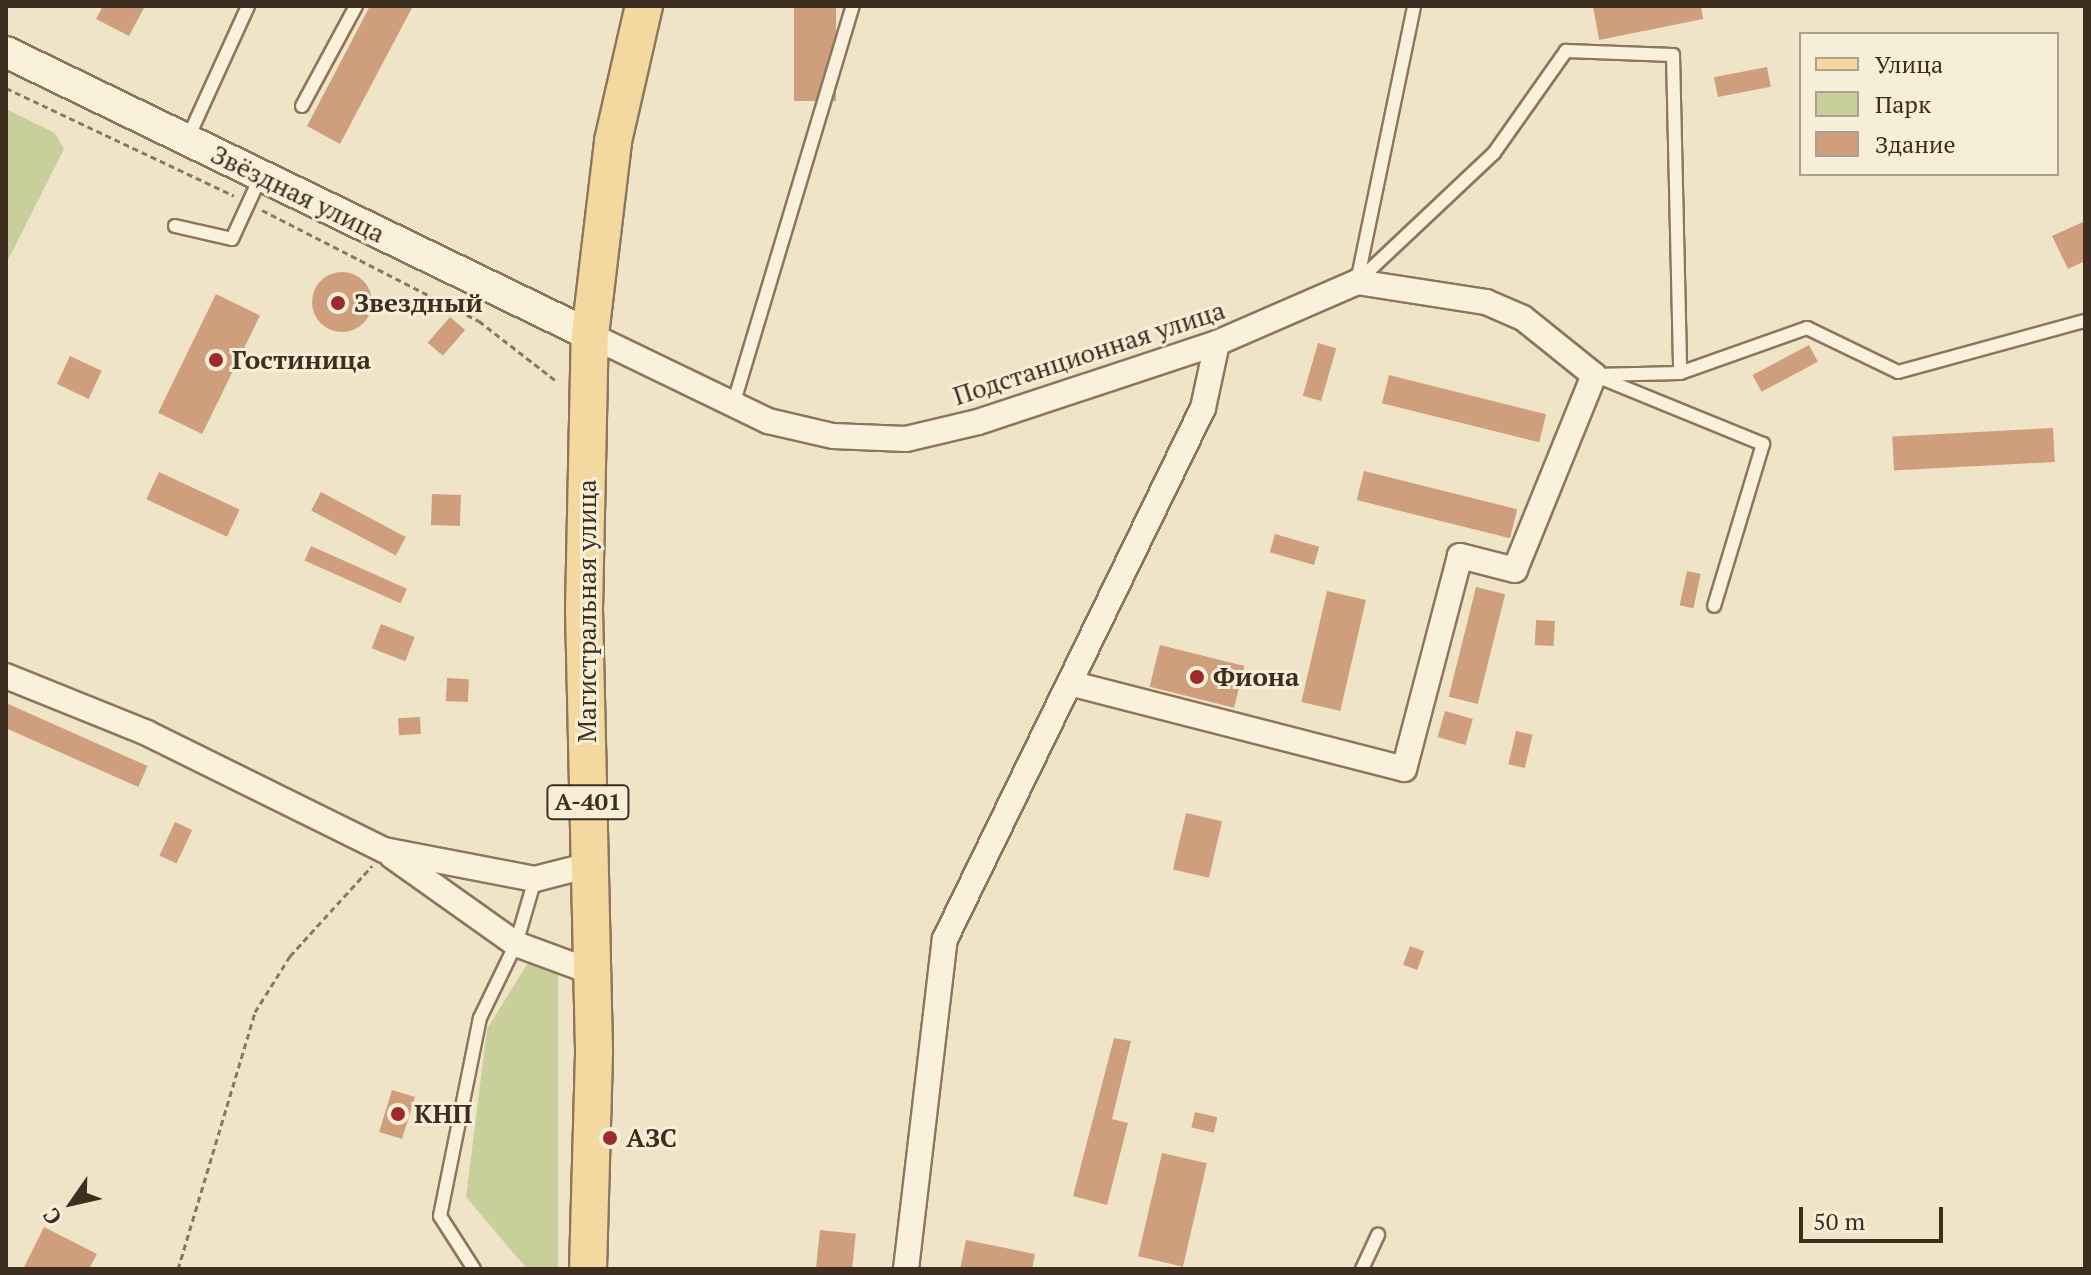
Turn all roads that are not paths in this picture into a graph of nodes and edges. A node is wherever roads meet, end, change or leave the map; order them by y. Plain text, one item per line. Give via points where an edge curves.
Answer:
1 (248, 6) edge
2 (356, 6) edge
3 (644, 6) edge
4 (853, 6) edge
5 (1414, 6) edge
6 (6, 52) edge
7 (302, 106) dead end
8 (187, 140) junction
9 (261, 176) junction
10 (175, 226) dead end
11 (1357, 282) junction
12 (2085, 321) edge
13 (590, 335) junction
14 (1217, 343) junction
15 (1680, 373) junction
16 (1594, 375) junction
17 (733, 405) junction
18 (1714, 606) dead end
19 (6, 676) edge
20 (1070, 683) junction
21 (384, 850) junction
22 (590, 865) junction
23 (535, 879) junction
24 (516, 944) junction
25 (592, 972) junction
26 (1378, 1235) dead end
27 (474, 1269) edge
28 (588, 1269) edge
29 (906, 1269) edge
30 (1362, 1269) edge

1 - 8 lane
2 - 7 lane
3 - 13 main road, Магистральная улица via 613,141
4 - 17 lane
5 - 11 lane
6 - 8 street, Звёздная улица
8 - 9 street, Звёздная улица
9 - 10 lane via 232,239
9 - 13 street, Звёздная улица
11 - 14 street, Подстанционная улица
11 - 15 lane via 1494,153 1566,51 1673,55
11 - 16 street via 1486,302 1523,318
12 - 15 lane via 1898,372 1807,328
13 - 17 street, Подстанционная улица
13 - 22 main road, Магистральная улица / А-401 via 584,610
14 - 17 street, Подстанционная улица via 978,422 906,439 833,436 768,421
14 - 20 street via 1203,408
15 - 16 lane
16 - 18 lane via 1763,444
16 - 20 street via 1515,570 1460,556 1404,769
19 - 21 street via 147,733
20 - 29 street via 945,939
21 - 23 street
21 - 24 street
22 - 23 street
22 - 25 main road, Магистральная улица / А-401
23 - 24 lane
24 - 25 street
24 - 27 lane via 480,1018 440,1216
25 - 28 main road, Магистральная улица / А-401
26 - 30 lane

